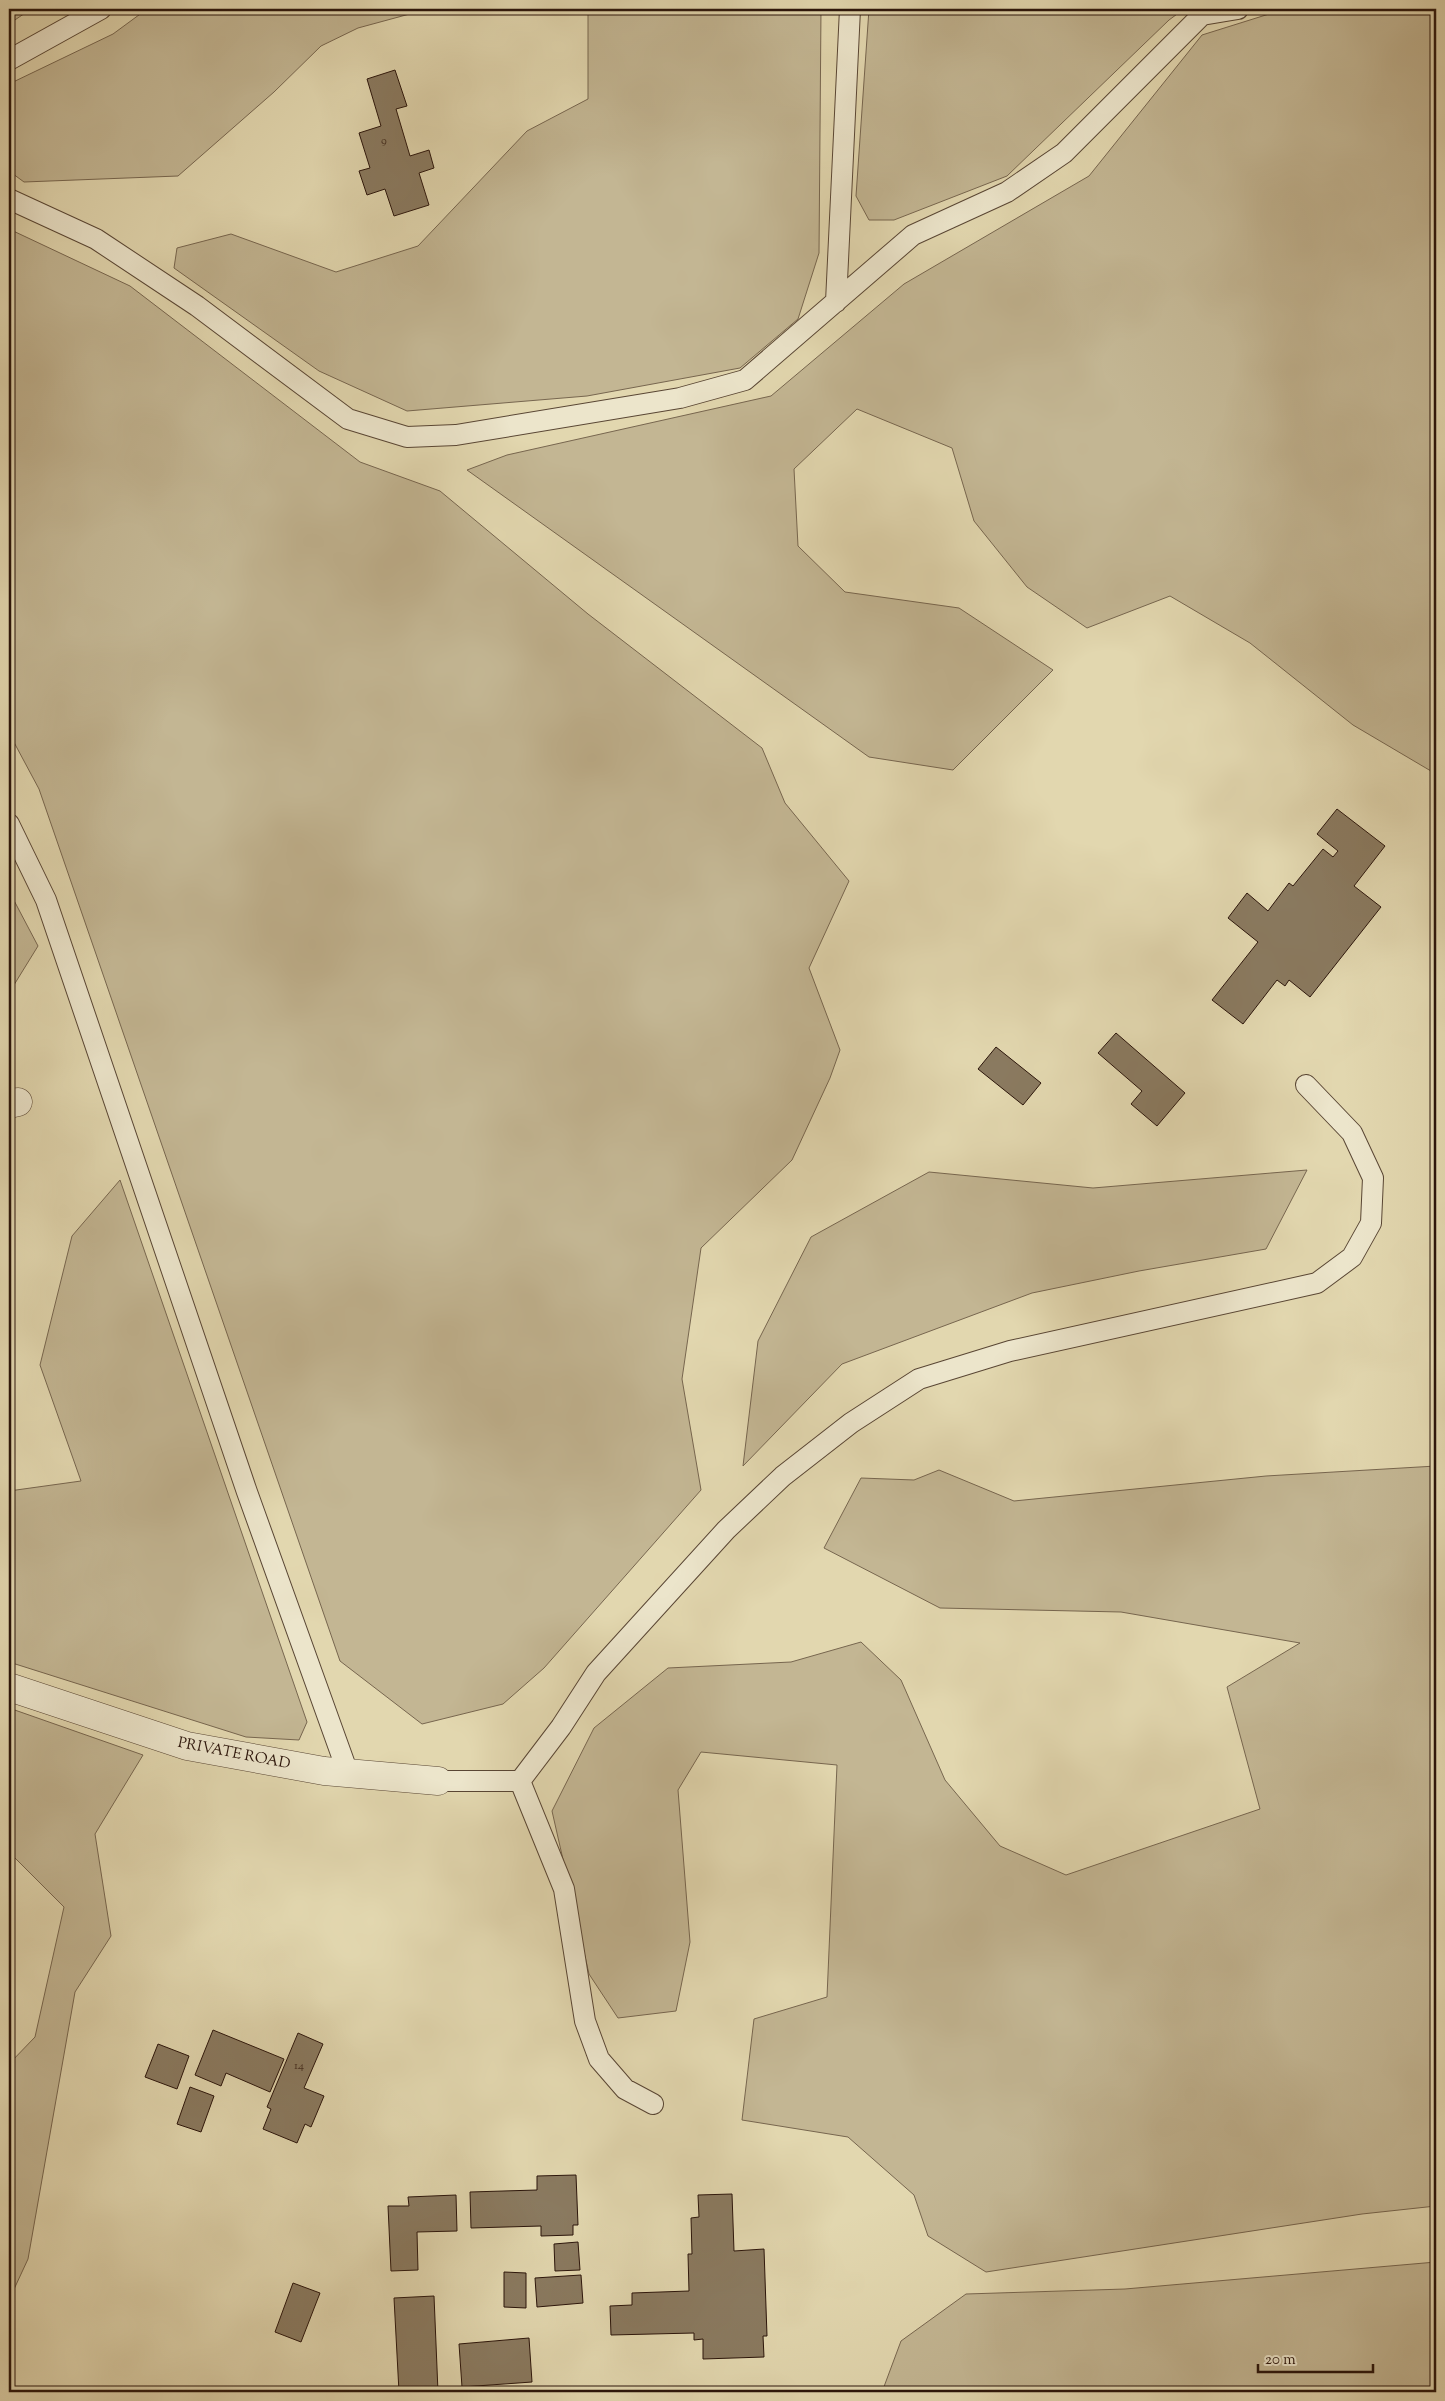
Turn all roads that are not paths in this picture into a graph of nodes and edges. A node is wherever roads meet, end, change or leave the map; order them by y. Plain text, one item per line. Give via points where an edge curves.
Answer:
1 (101, 9) edge
2 (850, 9) edge
3 (1238, 9) edge
4 (9, 60) edge
5 (9, 199) edge
6 (836, 302) junction
7 (9, 824) edge
8 (1306, 1085) dead end
9 (9, 1687) edge
10 (348, 1773) junction
11 (438, 1781) joint
12 (520, 1781) junction
13 (653, 2104) dead end

1 - 4 lane
2 - 6 lane
3 - 6 lane via 1202,14 1064,153 1007,192 913,235
5 - 6 lane via 96,239 196,306 348,419 407,437 456,435 680,398 745,380
7 - 10 lane via 46,900 247,1492
8 - 12 lane via 1352,1133 1372,1178 1371,1223 1352,1257 1317,1283 1010,1351 919,1379 851,1422 783,1476 726,1530 596,1673
9 - 10 street, PRIVATE ROAD via 187,1746
10 - 11 street, PRIVATE ROAD
11 - 12 lane
12 - 13 lane via 564,1889 585,2021 599,2059 625,2089

